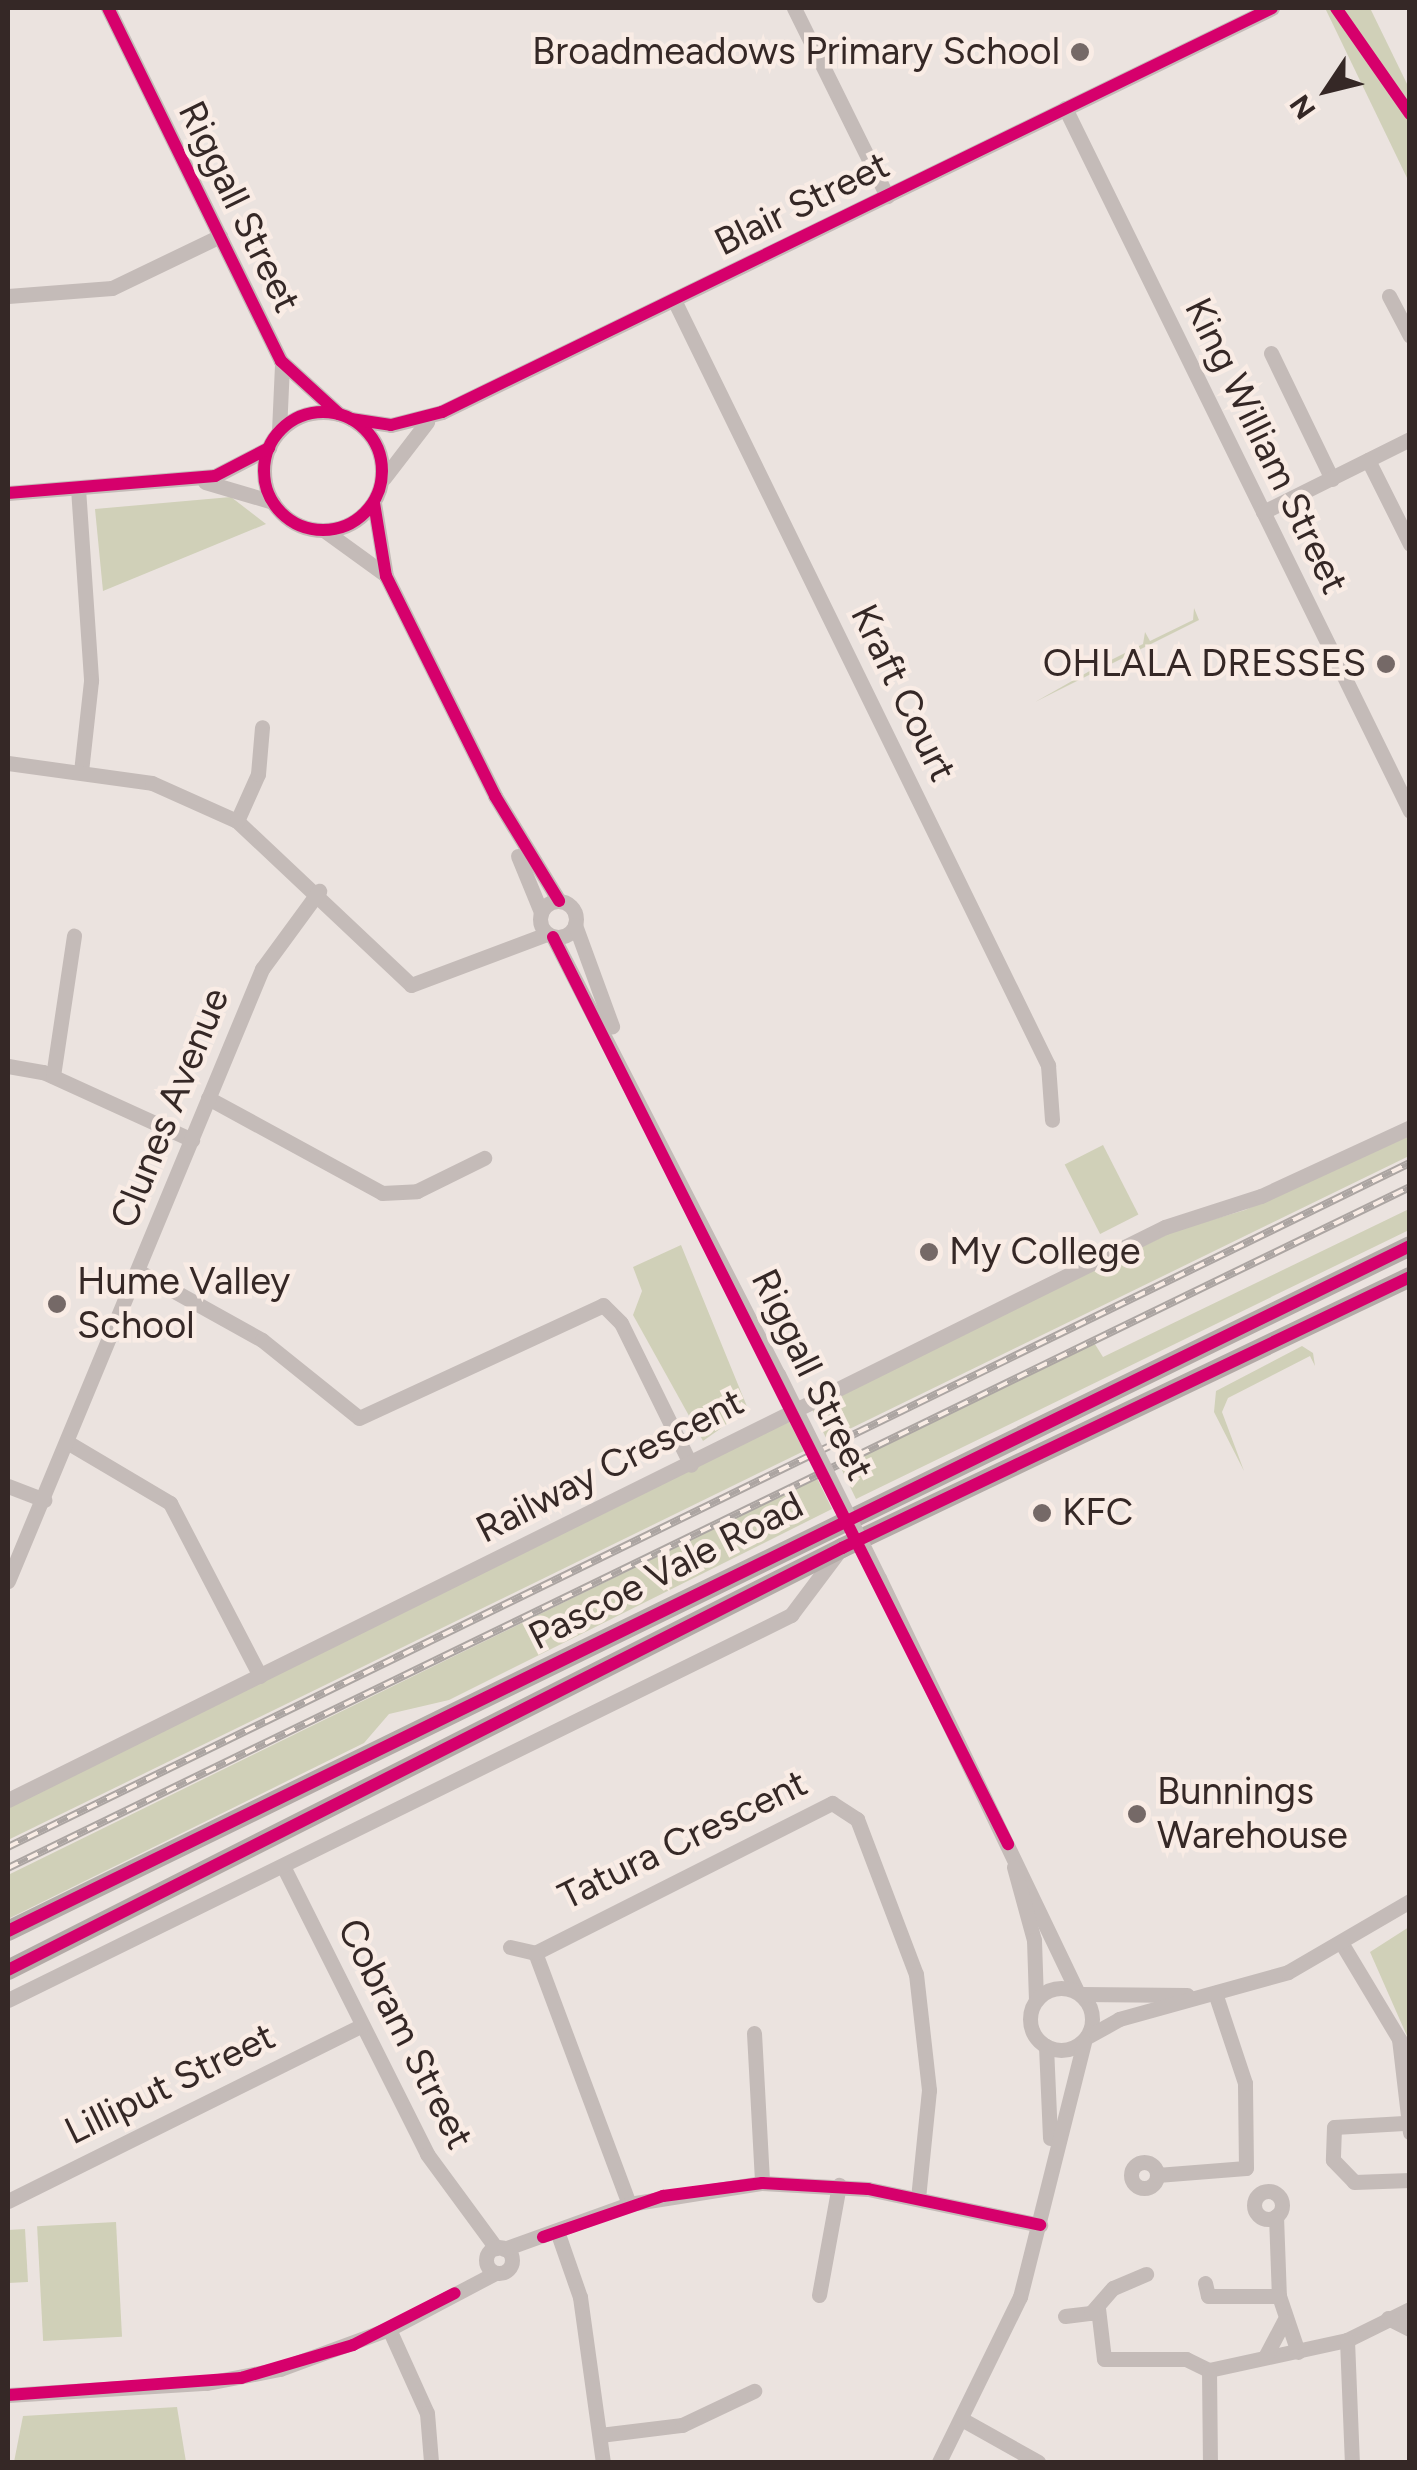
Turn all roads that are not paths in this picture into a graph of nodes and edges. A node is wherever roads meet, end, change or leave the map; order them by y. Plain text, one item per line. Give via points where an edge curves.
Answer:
1 (108, 8) edge
2 (794, 8) edge
3 (1272, 8) edge
4 (1065, 108) junction
5 (887, 196) junction
6 (220, 236) junction
7 (8, 296) edge
8 (1389, 296) dead end
9 (674, 300) junction
10 (1410, 336) edge
11 (1271, 353) dead end
12 (281, 361) junction
13 (442, 412) junction
14 (345, 417) junction
15 (279, 432) junction
16 (1410, 439) edge
17 (269, 448) junction
18 (1368, 460) junction
19 (1332, 478) junction
20 (172, 481) junction
21 (381, 485) junction
22 (78, 488) junction
23 (8, 493) edge
24 (272, 502) junction
25 (374, 503) junction
26 (1263, 512) junction
27 (324, 530) junction
28 (1410, 544) edge
29 (386, 576) junction
30 (262, 727) dead end
31 (8, 763) edge
32 (81, 771) junction
33 (494, 796) junction
34 (1410, 811) edge
35 (237, 821) junction
36 (319, 892) junction
37 (559, 901) junction
38 (540, 914) junction
39 (575, 926) junction
40 (550, 935) junction
41 (74, 936) dead end
42 (512, 943) junction
43 (8, 1066) edge
44 (53, 1076) junction
45 (208, 1098) junction
46 (1052, 1120) dead end
47 (1410, 1127) edge
48 (192, 1140) junction
49 (484, 1158) dead end
50 (684, 1184) junction
51 (1410, 1246) edge
52 (138, 1271) junction
53 (1410, 1276) edge
54 (1148, 1368) junction
55 (1191, 1382) junction
56 (67, 1442) junction
57 (691, 1465) junction
58 (8, 1486) edge
59 (44, 1500) junction
60 (842, 1548) junction
61 (8, 1581) edge
62 (738, 1602) junction
63 (573, 1650) junction
64 (260, 1676) junction
65 (8, 1800) edge
66 (1008, 1844) junction
67 (283, 1866) junction
68 (1410, 1901) edge
69 (8, 1932) edge
70 (1342, 1944) junction
71 (510, 1948) dead end
72 (536, 1953) junction
73 (8, 1970) edge
74 (1079, 1993) junction
75 (10, 1994) edge
76 (1210, 1994) junction
77 (1036, 2000) junction
78 (362, 2025) junction
79 (754, 2033) dead end
80 (1086, 2039) junction
81 (1046, 2046) junction
82 (1407, 2128) edge
83 (1051, 2157) junction
84 (1157, 2176) dead end
85 (1410, 2180) edge
86 (762, 2182) junction
87 (840, 2185) junction
88 (918, 2198) junction
89 (8, 2201) edge
90 (629, 2204) junction
91 (1276, 2216) dead end
92 (1040, 2224) junction
93 (550, 2234) junction
94 (497, 2258) junction
95 (1146, 2274) dead end
96 (1205, 2283) dead end
97 (819, 2295) dead end
98 (1278, 2296) junction
99 (1098, 2308) junction
100 (1410, 2309) edge
101 (1065, 2316) dead end
102 (1388, 2318) junction
103 (1284, 2319) junction
104 (390, 2329) junction
105 (1410, 2329) edge
106 (1348, 2340) junction
107 (1298, 2352) junction
108 (1265, 2357) junction
109 (1209, 2370) junction
110 (754, 2391) dead end
111 (8, 2396) edge
112 (965, 2422) junction
113 (600, 2435) junction
114 (431, 2462) edge
115 (604, 2462) edge
116 (939, 2462) edge
117 (1038, 2462) edge
118 (1210, 2462) edge
119 (1352, 2462) edge

1 - 6 street, Riggall Street
2 - 5 street
3 - 4 street, Blair Street
4 - 5 street, Blair Street
4 - 26 street, King William Street
5 - 9 street, Blair Street
6 - 7 street via 112,288
6 - 12 street, Riggall Street
8 - 10 street
9 - 13 street, Blair Street
9 - 46 street, Kraft Court via 1048,1064
11 - 19 street
12 - 14 street, Riggall Street
12 - 15 street, Riggall Street
13 - 14 street, Blair Street via 391,425
13 - 21 street, Blair Street via 402,446
14 - 15 street via 309,414
14 - 21 street via 377,447
15 - 17 street
16 - 18 street
17 - 20 street via 215,476
17 - 24 street
18 - 19 street
18 - 28 street
19 - 26 street
20 - 22 street
20 - 24 street via 220,483
21 - 25 street
22 - 23 street
22 - 32 street via 91,680
24 - 27 street via 304,527
25 - 27 street
25 - 29 street
26 - 34 street, King William Street
27 - 29 street
29 - 33 street
30 - 35 street via 258,774
31 - 32 street
32 - 35 street via 152,783
33 - 37 street
33 - 38 street
35 - 36 street
36 - 42 street via 410,985
36 - 45 street, Clunes Avenue via 262,969
37 - 38 street
37 - 39 street, Riggall Street
38 - 40 street, Riggall Street
38 - 42 street
39 - 40 street
39 - 50 street, Riggall Street via 584,968
40 - 42 street
40 - 50 street, Riggall Street
41 - 44 street
43 - 44 street
44 - 48 street
45 - 48 street, Clunes Avenue
45 - 49 street via 382,1193 417,1191
47 - 57 street, Railway Crescent via 1262,1196 1165,1227
48 - 52 street, Clunes Avenue
50 - 66 street, Riggall Street, bridge
51 - 54 main road, Pascoe Vale Road
52 - 56 street, Clunes Avenue
52 - 57 street via 262,1340 359,1418 603,1305 621,1323
53 - 55 main road, Pascoe Vale Road
54 - 55 main road
54 - 63 main road, Pascoe Vale Road
55 - 60 main road, Pascoe Vale Road
56 - 59 street, Clunes Avenue
56 - 64 street via 170,1503
57 - 64 street, Railway Crescent
58 - 59 street
59 - 61 street, Clunes Avenue
60 - 62 main road, Pascoe Vale Road
60 - 67 street, Pascoe Vale Road via 791,1615
62 - 63 main road via 587,1664
62 - 73 main road, Pascoe Vale Road
63 - 69 main road, Pascoe Vale Road
64 - 65 street, Railway Crescent
66 - 74 street, Riggall Street
66 - 77 street, Riggall Street via 1034,1940
67 - 75 street, Pascoe Vale Road
67 - 78 street, Cobram Street
68 - 70 street
70 - 76 street
70 - 82 street via 1399,2040
71 - 72 street
72 - 88 street, Tatura Crescent via 812,1811 845,1806 880,1866 916,1974 929,2090
72 - 90 street, Tatura Crescent
74 - 76 street
74 - 77 street via 1059,1988
74 - 80 street via 1093,2020
76 - 80 street
76 - 84 street via 1245,2084 1248,2161 1240,2174
77 - 81 street via 1032,2031
78 - 89 street, Lilliput Street
78 - 94 street, Cobram Street
79 - 86 street
80 - 81 street
80 - 83 street
81 - 83 street
82 - 85 street via 1334,2127 1333,2160 1354,2182
83 - 92 street
86 - 87 street
86 - 90 street
87 - 88 street
87 - 97 street
88 - 92 street
90 - 93 street
91 - 98 street
92 - 112 street via 1008,2331
93 - 94 street
93 - 113 street via 580,2297
94 - 104 street via 455,2292
95 - 99 street via 1113,2288
96 - 98 street via 1208,2296
98 - 103 street
99 - 101 street
99 - 109 street via 1104,2359 1186,2359
100 - 102 street
102 - 105 street
102 - 106 street
103 - 107 street
103 - 108 street
104 - 111 street via 233,2379
104 - 114 street via 427,2414
106 - 107 street
106 - 119 street
107 - 108 street
108 - 109 street
109 - 118 street
110 - 113 street via 682,2424
112 - 116 street
112 - 117 street
113 - 115 street

